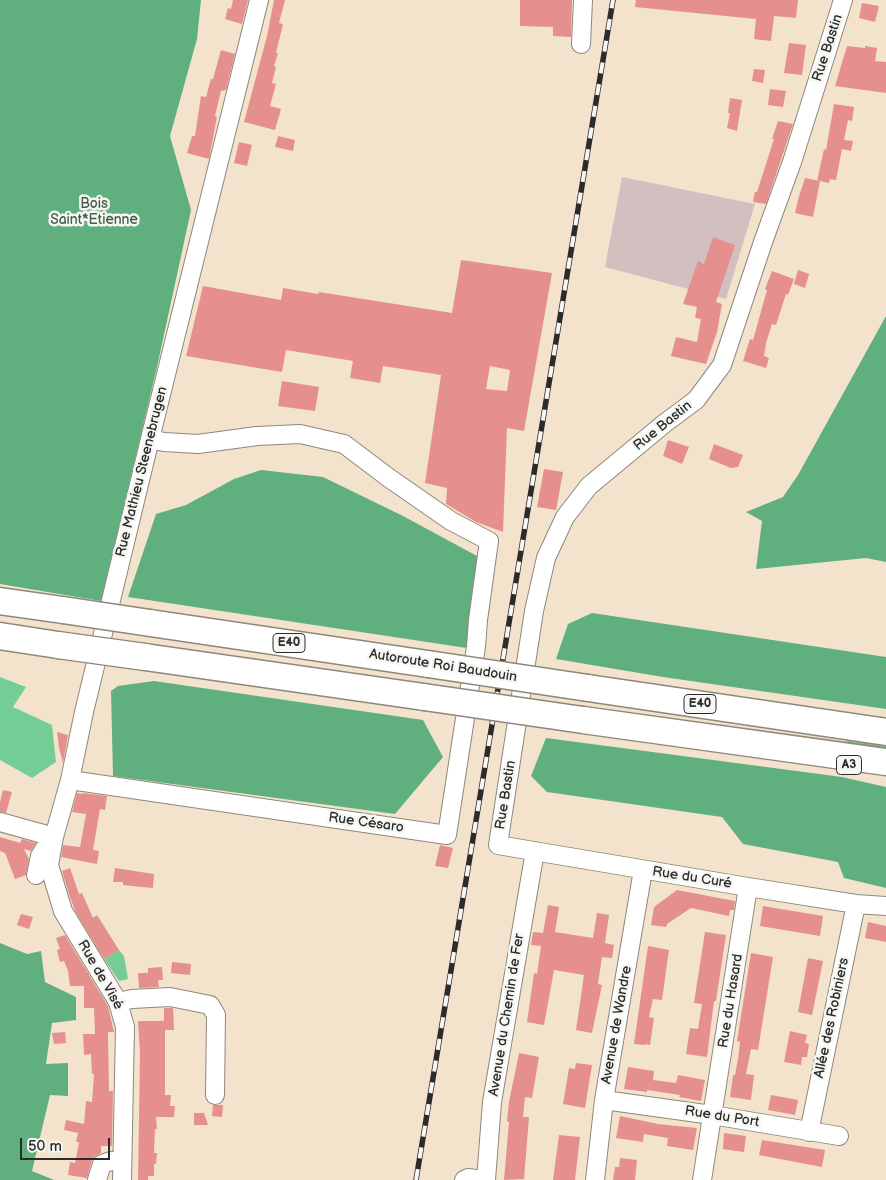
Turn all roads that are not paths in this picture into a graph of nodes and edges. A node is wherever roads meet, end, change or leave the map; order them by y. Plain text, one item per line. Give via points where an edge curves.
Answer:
1 (259, 0) edge
2 (583, 0) edge
3 (843, 0) edge
4 (581, 44) dead end
5 (150, 439) junction
6 (0, 601) edge
7 (0, 636) edge
8 (811, 721) junction
9 (886, 722) edge
10 (886, 732) edge
11 (813, 752) junction
12 (886, 762) edge
13 (886, 778) edge
14 (70, 780) junction
15 (0, 822) edge
16 (53, 836) junction
17 (498, 845) joint
18 (534, 852) junction
19 (643, 870) junction
20 (36, 875) dead end
21 (748, 887) junction
22 (856, 904) junction
23 (886, 906) edge
24 (118, 1002) junction
25 (215, 1095) dead end
26 (604, 1100) junction
27 (712, 1115) junction
28 (809, 1132) junction
29 (839, 1136) dead end
30 (122, 1162) junction
31 (98, 1180) edge
32 (122, 1180) edge
33 (464, 1180) edge
34 (485, 1180) edge
35 (595, 1180) edge
36 (702, 1180) edge

1 - 5 street, Rue Mathieu Steenebrugen
2 - 4 street
3 - 17 street, Rue Bastin via 792,162 722,365 696,400 590,486 565,517 546,558 534,611
5 - 14 street, Rue Mathieu Steenebrugen
5 - 14 street, Rue Césaro via 198,444 300,434 344,444 450,521 489,541 447,835
6 - 8 highway, Autoroute Roi Baudouin / E40, bridge
7 - 11 highway, E40, bridge
8 - 9 highway
8 - 10 highway, Autoroute Roi Baudouin / E40
11 - 12 highway, E40
11 - 13 highway, A3
14 - 16 street, Rue de Visé
15 - 16 street
16 - 20 street via 40,856
16 - 24 street, Rue de Visé via 49,865 62,911
17 - 18 street, Rue du Curé
18 - 19 street, Rue du Curé
18 - 34 street, Avenue du Chemin de Fer via 492,1102
19 - 21 street, Rue du Curé
19 - 26 street, Avenue de Wandre
21 - 22 street, Rue du Curé
21 - 27 street, Rue du Hasard
22 - 23 street, Rue du Curé
22 - 28 street, Allée des Robiniers
24 - 25 street via 170,997 210,1005 216,1015
24 - 30 street, Rue de Visé via 126,1027
26 - 27 street, Rue du Port
26 - 35 street, Avenue de Wandre
27 - 28 street, Rue du Port
27 - 36 street, Rue du Hasard
28 - 29 street, Rue du Port
30 - 31 street via 102,1164
30 - 32 street, Rue de Visé
33 - 34 street

